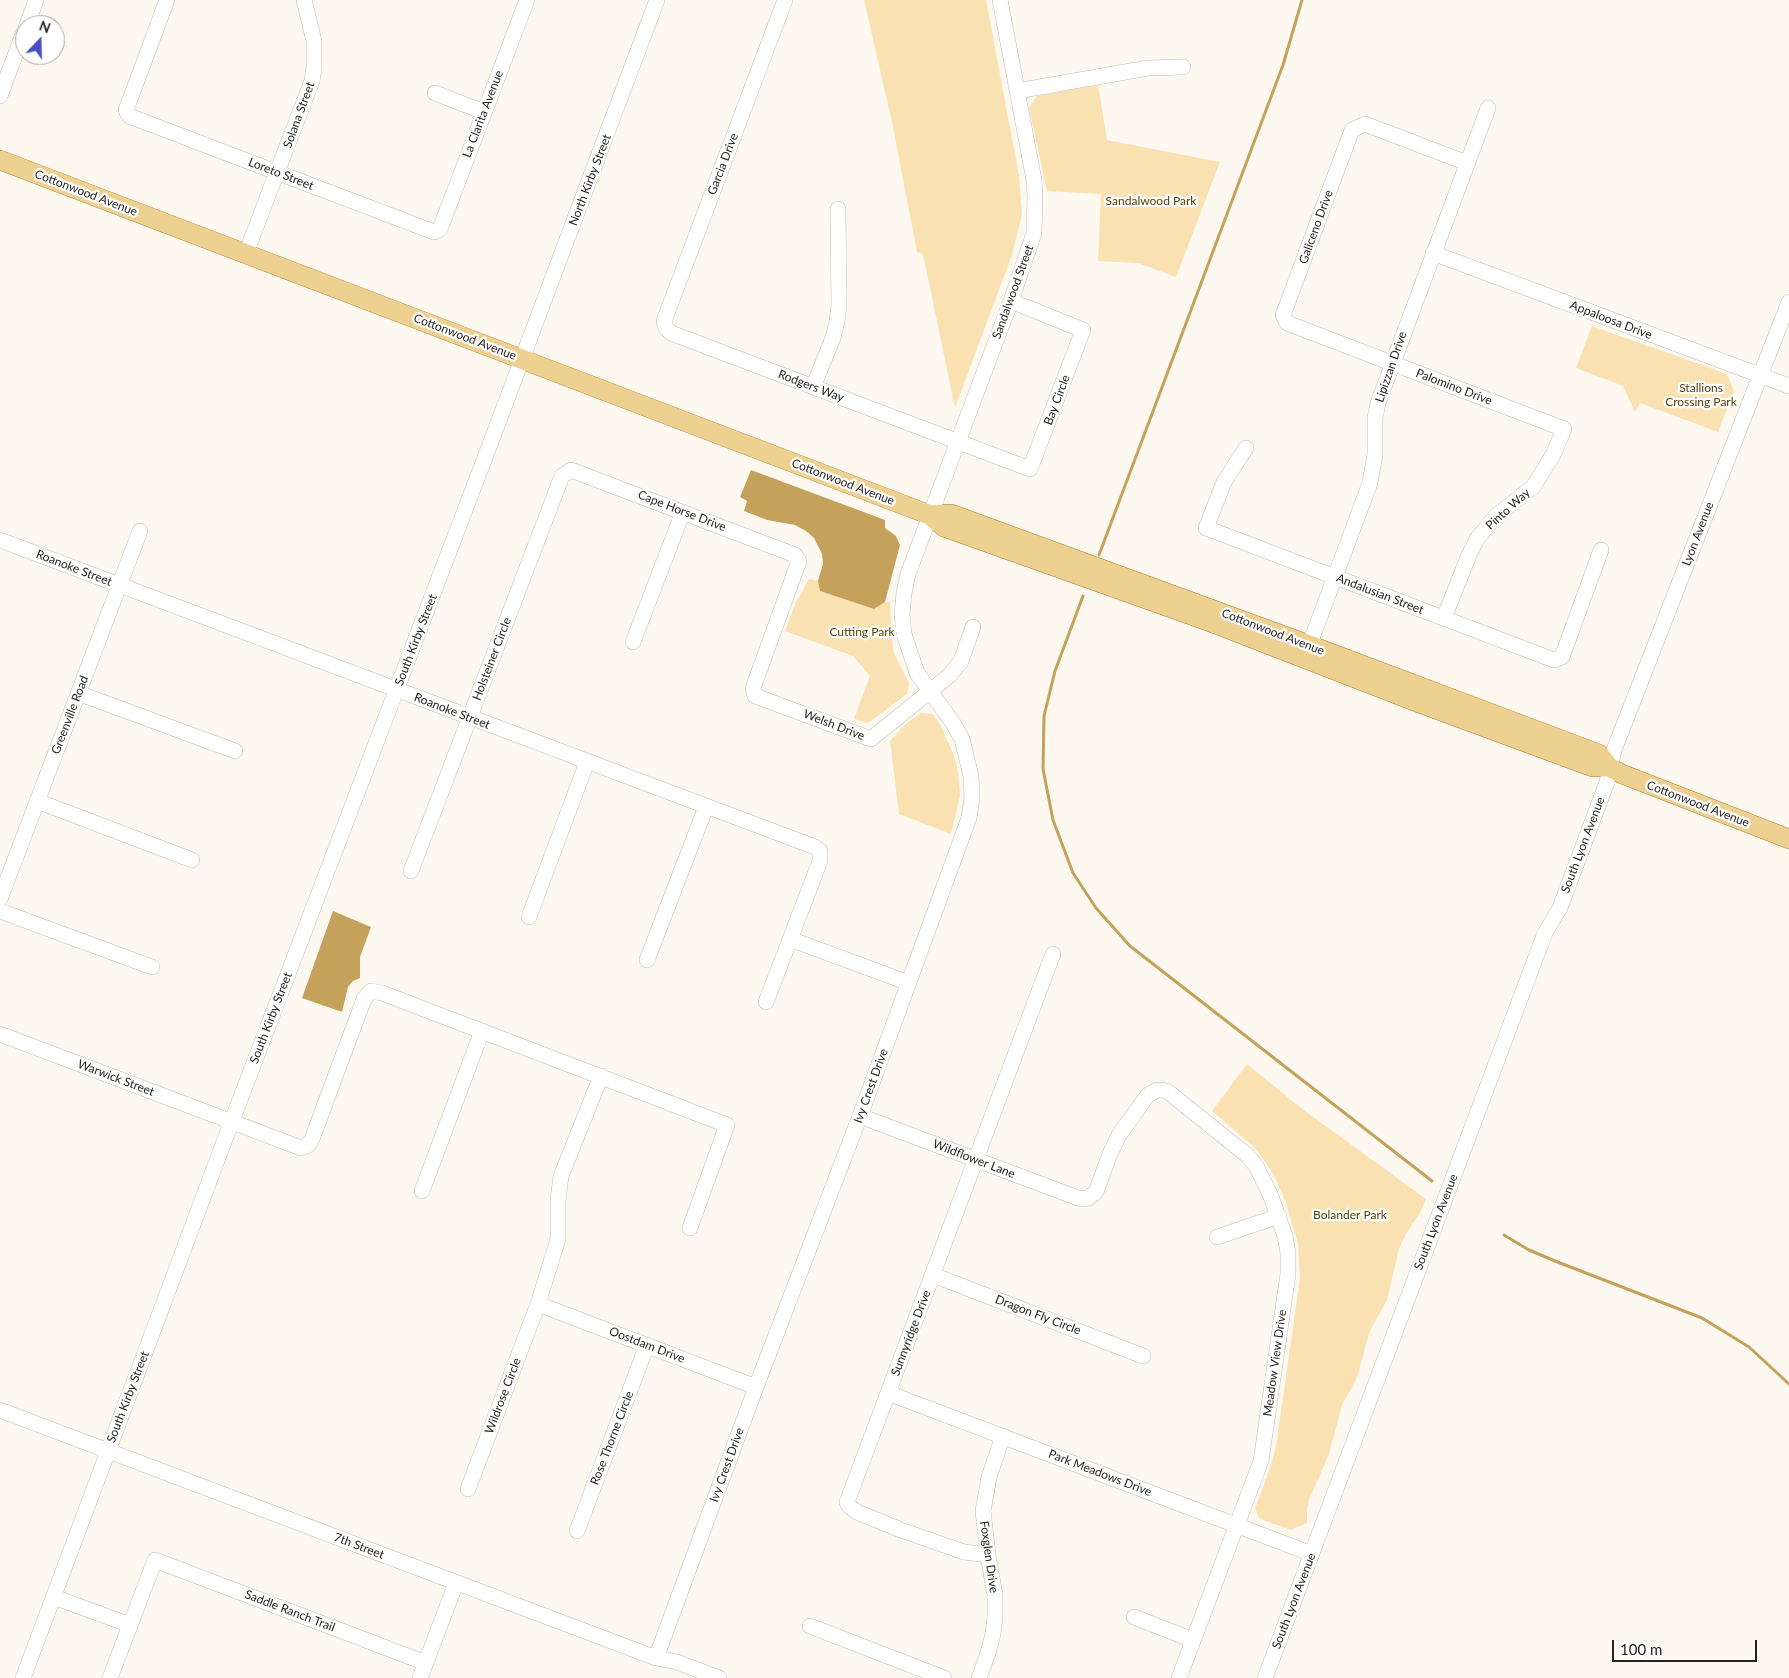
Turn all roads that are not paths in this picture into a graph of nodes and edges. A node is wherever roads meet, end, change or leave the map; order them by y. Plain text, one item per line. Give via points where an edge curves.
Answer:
1 (36, 0) edge
2 (167, 0) edge
3 (304, 0) edge
4 (527, 0) edge
5 (657, 0) edge
6 (785, 0) edge
7 (1000, 0) edge
8 (31, 15) edge
9 (15, 56) edge
10 (1184, 67) dead end
11 (1017, 91) junction
12 (435, 93) dead end
13 (0, 96) edge
14 (1488, 108) dead end
15 (484, 112) junction
16 (0, 160) edge
17 (1467, 162) junction
18 (278, 173) junction
19 (838, 209) dead end
20 (440, 229) joint
21 (1433, 253) junction
22 (246, 254) junction
23 (1011, 301) junction
24 (1789, 302) edge
25 (1287, 323) joint
26 (666, 328) joint
27 (522, 360) junction
28 (1392, 363) junction
29 (1761, 376) junction
30 (1789, 386) edge
31 (813, 387) junction
32 (1564, 429) joint
33 (958, 442) junction
34 (1246, 448) dead end
35 (562, 476) joint
36 (683, 512) junction
37 (930, 515) junction
38 (140, 531) dead end
39 (0, 540) edge
40 (1601, 550) dead end
41 (1334, 576) junction
42 (119, 585) junction
43 (1444, 618) junction
44 (973, 627) dead end
45 (633, 642) dead end
46 (1307, 651) junction
47 (396, 690) junction
48 (929, 692) junction
49 (78, 693) junction
50 (755, 696) joint
51 (469, 717) junction
52 (235, 751) dead end
53 (587, 762) junction
54 (1609, 767) junction
55 (37, 801) junction
56 (706, 807) junction
57 (1789, 838) edge
58 (192, 860) dead end
59 (411, 871) dead end
60 (0, 899) edge
61 (0, 911) edge
62 (529, 917) dead end
63 (790, 939) junction
64 (1053, 954) dead end
65 (646, 960) dead end
66 (152, 967) dead end
67 (909, 983) junction
68 (766, 1002) dead end
69 (482, 1031) junction
70 (0, 1034) edge
71 (601, 1076) junction
72 (1157, 1090) joint
73 (860, 1116) junction
74 (232, 1122) junction
75 (976, 1160) junction
76 (422, 1191) dead end
77 (1279, 1216) junction
78 (690, 1228) dead end
79 (1218, 1237) dead end
80 (933, 1275) junction
81 (538, 1304) junction
82 (647, 1345) junction
83 (1143, 1356) dead end
84 (756, 1387) junction
85 (888, 1393) junction
86 (0, 1410) edge
87 (1003, 1436) junction
88 (108, 1452) junction
89 (468, 1489) dead end
90 (1237, 1525) junction
91 (577, 1531) dead end
92 (1312, 1554) junction
93 (988, 1555) junction
94 (456, 1582) junction
95 (54, 1597) junction
96 (1134, 1617) dead end
97 (130, 1625) junction
98 (810, 1626) dead end
99 (1193, 1640) junction
100 (656, 1658) junction
101 (426, 1663) junction
102 (23, 1678) edge
103 (110, 1678) edge
104 (420, 1678) edge
105 (719, 1678) edge
106 (944, 1678) edge
107 (979, 1678) edge
108 (1179, 1678) edge
109 (1265, 1678) edge

1 - 8 street
2 - 18 street, Loreto Street via 126,110 130,116
3 - 18 street, Solana Street via 314,41 314,68 308,94
4 - 15 street, La Clarita Avenue
5 - 27 street, North Kirby Street
6 - 26 street, Garcia Drive via 664,322
7 - 11 street, Sandalwood Street
9 - 13 street
10 - 11 street via 1148,68
11 - 23 street, Sandalwood Street via 1034,180 1035,215 1034,232
12 - 15 street
14 - 17 street, Lipizzan Drive
15 - 20 street, La Clarita Avenue
16 - 22 main road, Cottonwood Avenue
17 - 21 street, Lipizzan Drive
17 - 25 street, Galiceno Drive via 1365,124 1352,130 1283,315
18 - 20 street, Loreto Street via 434,232
18 - 22 street, Solana Street
19 - 31 street via 837,321
21 - 28 street, Lipizzan Drive
21 - 29 street, Appaloosa Drive
22 - 27 main road, Cottonwood Avenue
23 - 33 street, Sandalwood Street
23 - 33 street, Bay Circle via 1083,330 1030,469
24 - 29 street, Lyon Avenue
25 - 28 street, Palomino Drive
26 - 31 street, Rodgers Way via 671,333
27 - 37 main road, Cottonwood Avenue
27 - 47 street, South Kirby Street
28 - 32 street, Palomino Drive
28 - 41 street, Lipizzan Drive via 1375,418 1376,454 1370,483
29 - 30 street, Appaloosa Drive
29 - 54 street, Lyon Avenue
31 - 33 street, Rodgers Way
32 - 43 street, Pinto Way via 1553,455 1533,487 1496,516 1477,539
33 - 37 street, Sandalwood Street
34 - 41 street, Andalusian Street via 1224,482 1206,528
35 - 36 street, Cape Horse Drive via 571,470
35 - 51 street, Holsteiner Circle
36 - 45 street
36 - 50 street, Cape Horse Drive via 795,555 799,561 753,688
37 - 46 main road, Cottonwood Avenue via 951,514
37 - 48 street, Ivy Crest Drive via 908,574 902,614 908,653
38 - 42 street, Greenville Road
39 - 42 street, Roanoke Street
40 - 43 street, Andalusian Street via 1562,657 1554,660
41 - 43 street, Andalusian Street
41 - 46 street, Lipizzan Drive
42 - 47 street, Roanoke Street
42 - 49 street, Greenville Road
44 - 48 street via 961,661
46 - 54 main road, Cottonwood Avenue via 1419,702 1593,766
47 - 51 street, Roanoke Street
47 - 74 street, South Kirby Street
48 - 50 street, Welsh Drive via 871,739
48 - 67 street, Ivy Crest Drive via 962,739 971,776 972,798 963,839
49 - 52 street
49 - 55 street, Greenville Road
51 - 53 street, Roanoke Street
51 - 59 street, Holsteiner Circle
53 - 56 street, Roanoke Street
53 - 62 street
54 - 57 main road, Cottonwood Avenue
54 - 92 street, South Lyon Avenue via 1607,782 1577,863 1560,908 1545,933
55 - 58 street
55 - 60 street, Greenville Road
56 - 63 street, Roanoke Street via 820,851 820,861
56 - 65 street
61 - 66 street
63 - 67 street
63 - 68 street
64 - 75 street, Sunnyridge Drive
67 - 73 street, Ivy Crest Drive
69 - 71 street
69 - 74 street, Warwick Street via 370,991 364,999 308,1145 301,1148
69 - 76 street
70 - 74 street, Warwick Street
71 - 78 street via 727,1125
71 - 81 street, Wildrose Circle via 561,1176 558,1239
72 - 75 street, Wildflower Lane via 1148,1095 1119,1135 1096,1192 1088,1198 1078,1198
72 - 77 street, Meadow View Drive via 1167,1091 1248,1156 1256,1166
73 - 75 street, Wildflower Lane
73 - 84 street, Ivy Crest Drive
74 - 88 street, South Kirby Street
75 - 80 street, Sunnyridge Drive
77 - 79 street
77 - 90 street, Meadow View Drive via 1288,1252 1288,1274 1261,1461
80 - 83 street, Dragon Fly Circle
80 - 85 street, Sunnyridge Drive
81 - 82 street, Oostdam Drive
81 - 89 street, Wildrose Circle
82 - 84 street, Oostdam Drive
82 - 91 street, Rose Thorne Circle
84 - 100 street, Ivy Crest Drive
85 - 87 street, Park Meadows Drive
85 - 93 street, Sunnyridge Drive via 847,1498 848,1506 901,1530 964,1552
86 - 88 street, 7th Street
87 - 90 street, Park Meadows Drive
87 - 93 street, Foxglen Drive via 986,1492 984,1512
88 - 94 street, 7th Street
88 - 95 street, South Kirby Street
90 - 92 street, Park Meadows Drive
90 - 99 street, Meadow View Drive
92 - 109 street, South Lyon Avenue
93 - 107 street, Foxglen Drive via 995,1616 993,1634
94 - 100 street, 7th Street
94 - 101 street
95 - 97 street
95 - 102 street, South Kirby Street
96 - 99 street
97 - 101 street, Saddle Ranch Trail via 155,1560
97 - 103 street
98 - 106 street
99 - 108 street, Meadow View Drive
100 - 105 street, 7th Street via 677,1662
101 - 104 street

